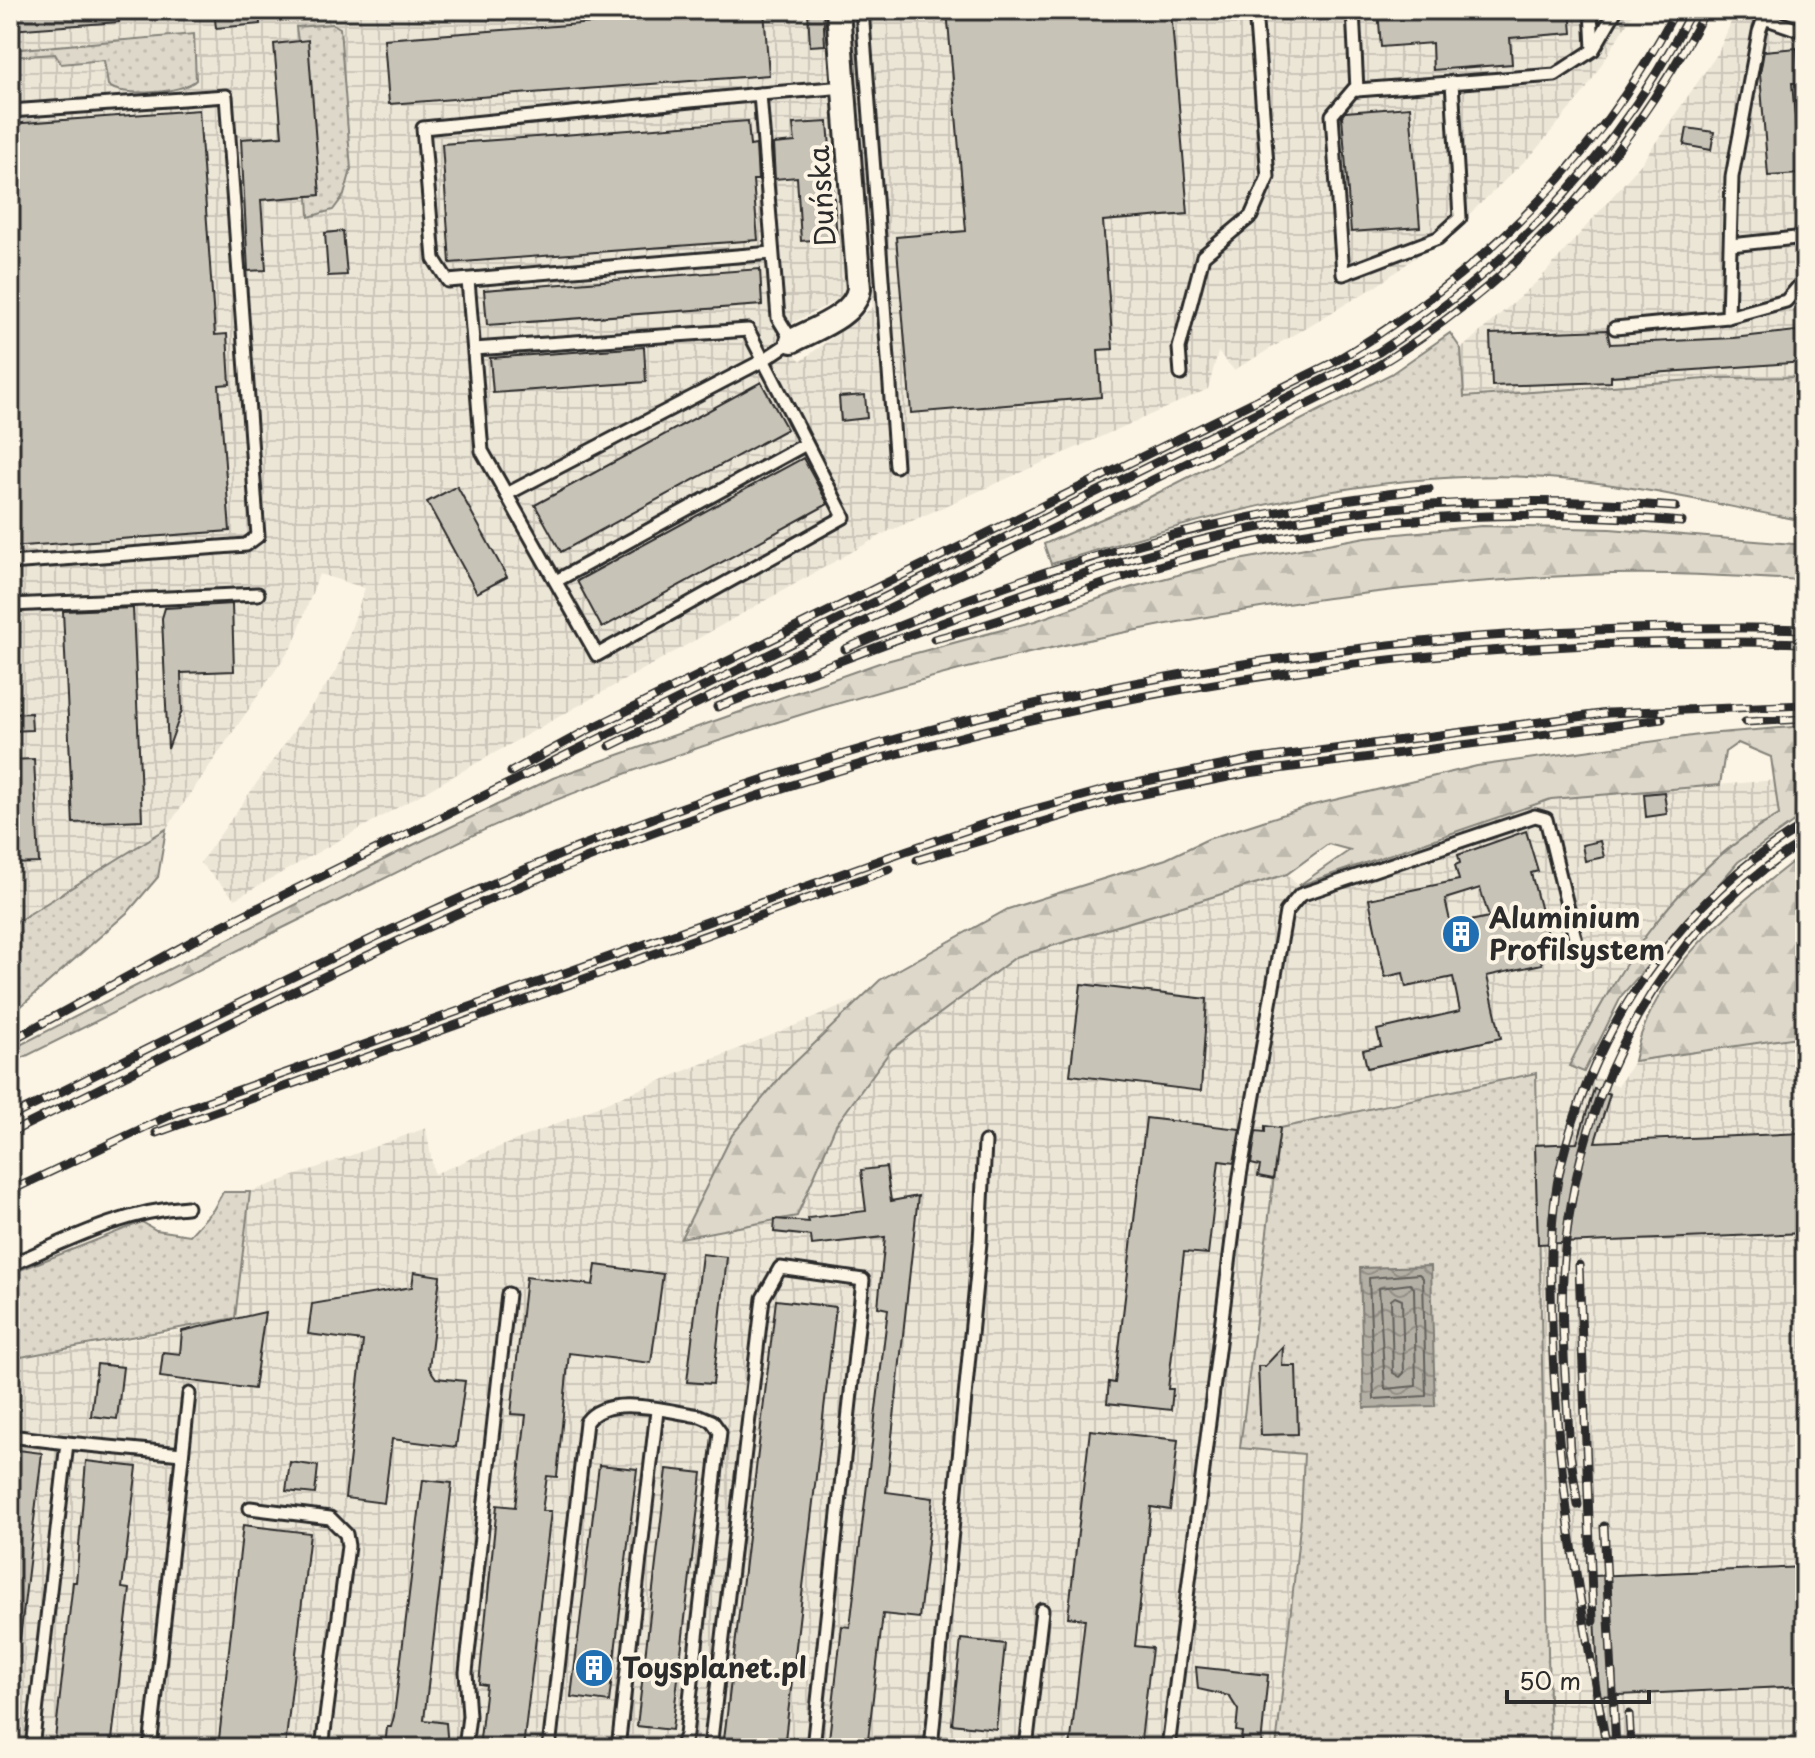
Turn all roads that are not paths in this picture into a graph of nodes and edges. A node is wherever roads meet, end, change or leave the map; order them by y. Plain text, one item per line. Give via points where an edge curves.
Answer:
1 (838, 10) edge
2 (862, 10) edge
3 (1255, 10) edge
4 (1353, 10) edge
5 (1591, 10) edge
6 (1616, 10) edge
7 (1805, 32) edge
8 (1593, 50) junction
9 (1452, 82) junction
10 (845, 87) junction
11 (1357, 90) junction
12 (760, 94) junction
13 (10, 111) edge
14 (1805, 237) edge
15 (1731, 245) junction
16 (772, 253) junction
17 (1805, 279) edge
18 (468, 280) junction
19 (1728, 317) junction
20 (1615, 328) dead end
21 (792, 341) junction
22 (474, 349) junction
23 (762, 361) junction
24 (1181, 374) dead end
25 (806, 444) junction
26 (896, 466) dead end
27 (507, 494) junction
28 (10, 563) edge
29 (556, 581) junction
30 (258, 594) dead end
31 (10, 605) edge
32 (1577, 946) dead end
33 (985, 1142) dead end
34 (187, 1207) dead end
35 (10, 1265) edge
36 (508, 1294) dead end
37 (189, 1394) dead end
38 (657, 1411) junction
39 (10, 1436) edge
40 (67, 1443) junction
41 (182, 1454) junction
42 (250, 1508) dead end
43 (1042, 1610) dead end
44 (32, 1748) edge
45 (150, 1748) edge
46 (322, 1748) edge
47 (465, 1748) edge
48 (549, 1748) edge
49 (618, 1748) edge
50 (681, 1748) edge
51 (710, 1748) edge
52 (813, 1748) edge
53 (931, 1748) edge
54 (1026, 1748) edge
55 (1168, 1748) edge

1 - 10 street, Duńska
2 - 26 lane
3 - 24 lane via 1268,177 1251,216 1203,256 1179,348
4 - 11 lane
5 - 8 lane
6 - 8 lane
7 - 15 lane via 1764,18 1732,177
8 - 9 lane via 1555,75
9 - 11 lane
9 - 11 lane via 1460,218 1438,238 1343,274 1332,115
10 - 12 lane
10 - 21 street, Duńska via 858,300
12 - 16 lane
12 - 18 lane via 423,128 434,259 448,281
13 - 28 lane via 226,96 258,536 246,545
14 - 15 lane
15 - 19 lane
16 - 18 lane
16 - 21 lane via 778,318
17 - 19 lane via 1786,301
18 - 22 lane
19 - 20 lane
21 - 23 lane
22 - 23 lane via 748,330
22 - 27 lane via 482,451
23 - 25 lane
23 - 27 lane
25 - 29 lane
25 - 29 lane via 844,517 597,655
27 - 29 lane
30 - 31 lane
32 - 55 lane via 1546,819 1535,816 1291,902 1240,1176
33 - 53 lane via 979,1258
34 - 35 lane via 149,1209 103,1224
36 - 47 lane via 466,1672
37 - 41 lane
38 - 48 lane via 617,1406 593,1413 586,1422
38 - 49 lane
38 - 50 lane via 700,1416 720,1432
39 - 40 lane
40 - 41 lane
40 - 44 lane
41 - 45 lane
42 - 46 lane via 330,1518 346,1534
43 - 54 lane
51 - 52 lane via 763,1298 780,1268 863,1280

